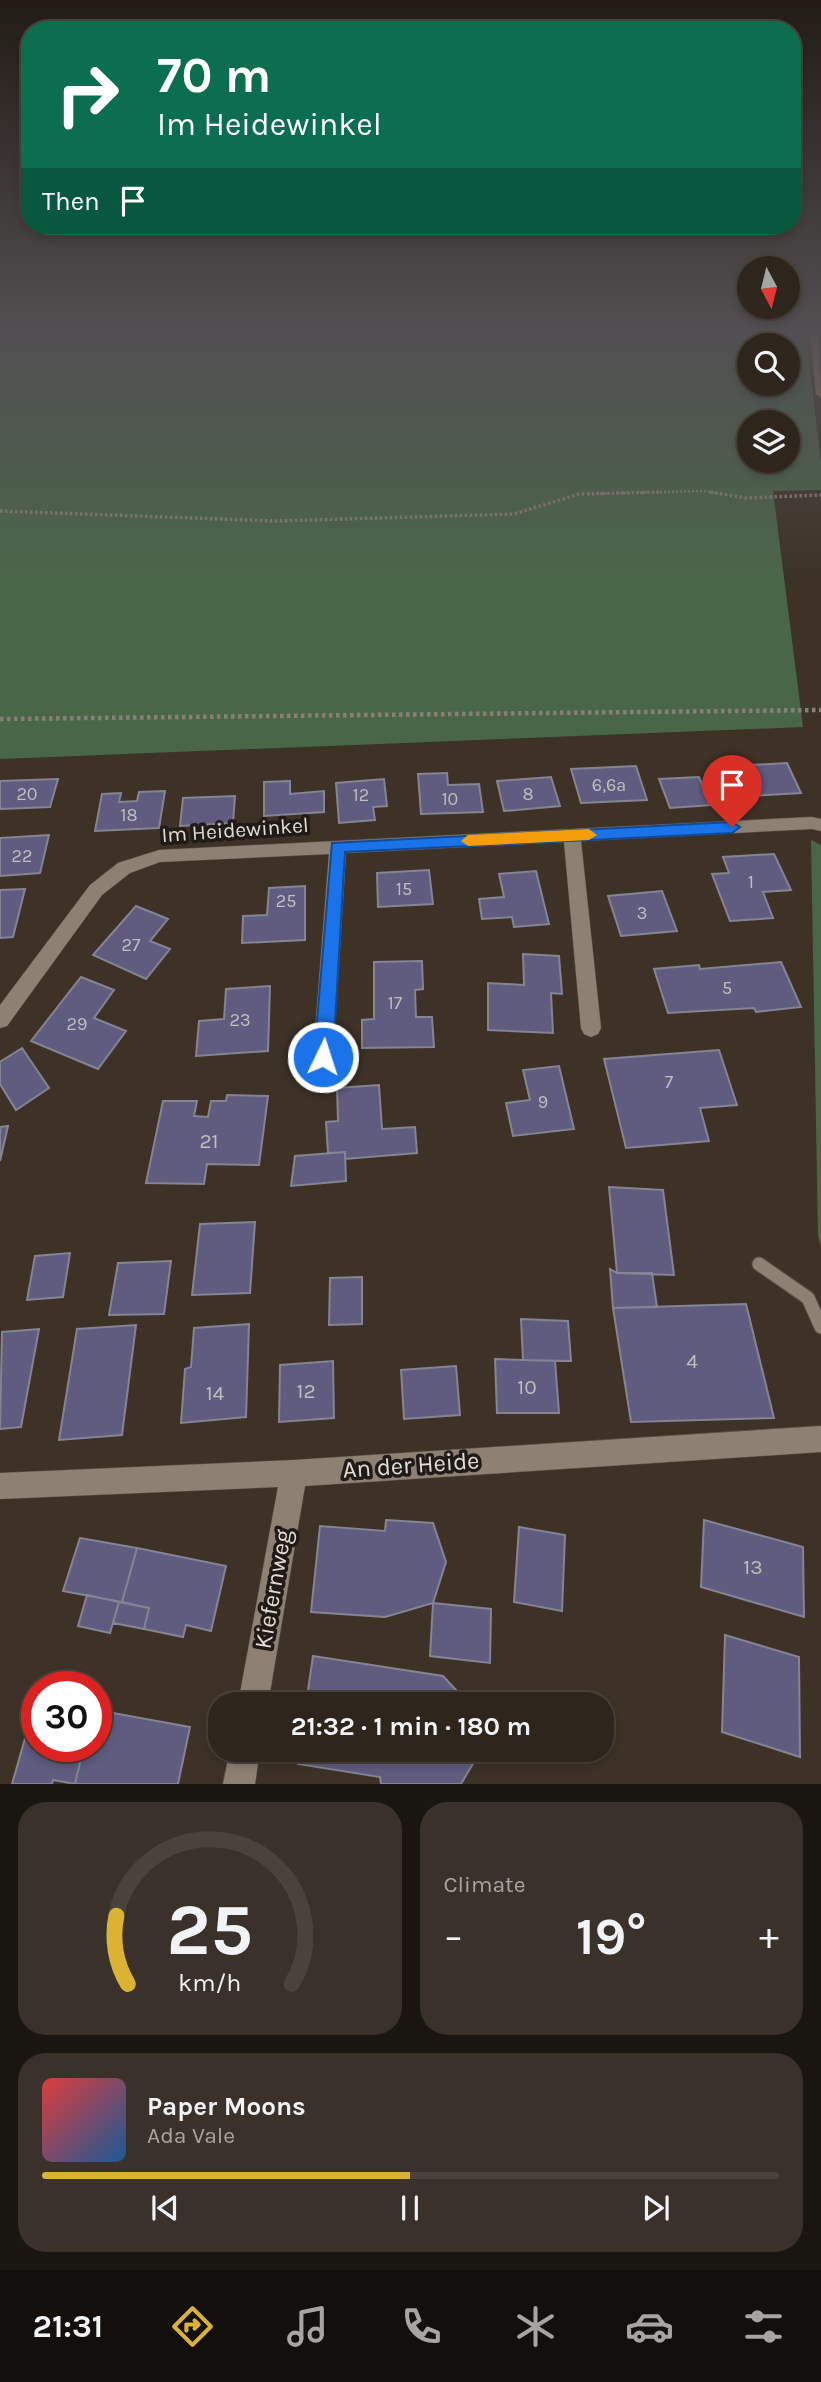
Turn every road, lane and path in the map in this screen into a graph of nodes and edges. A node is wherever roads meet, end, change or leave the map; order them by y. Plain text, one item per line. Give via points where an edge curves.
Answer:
1 (821, 495) edge
2 (0, 511) edge
3 (821, 710) edge
4 (0, 719) edge
5 (821, 825) edge
6 (572, 835) junction
7 (338, 847) junction
8 (0, 1020) edge
9 (591, 1028) dead end
10 (323, 1057) dead end
11 (759, 1264) dead end
12 (821, 1327) edge
13 (821, 1439) edge
14 (294, 1473) junction
15 (0, 1486) edge
16 (255, 1692) edge
17 (243, 1762) edge
18 (239, 1783) edge

1 - 2 path via 746,498 704,491 579,494 514,514 275,521
3 - 4 path
5 - 6 street, Im Heidewinkel
6 - 7 street, Im Heidewinkel
6 - 9 street
7 - 8 street, Im Heidewinkel via 159,856 124,868 96,890
7 - 10 street, Im Heidewinkel
11 - 12 lane via 808,1298
13 - 14 street, An der Heide
14 - 15 street, An der Heide
14 - 16 street, Kiefernweg
17 - 18 street

